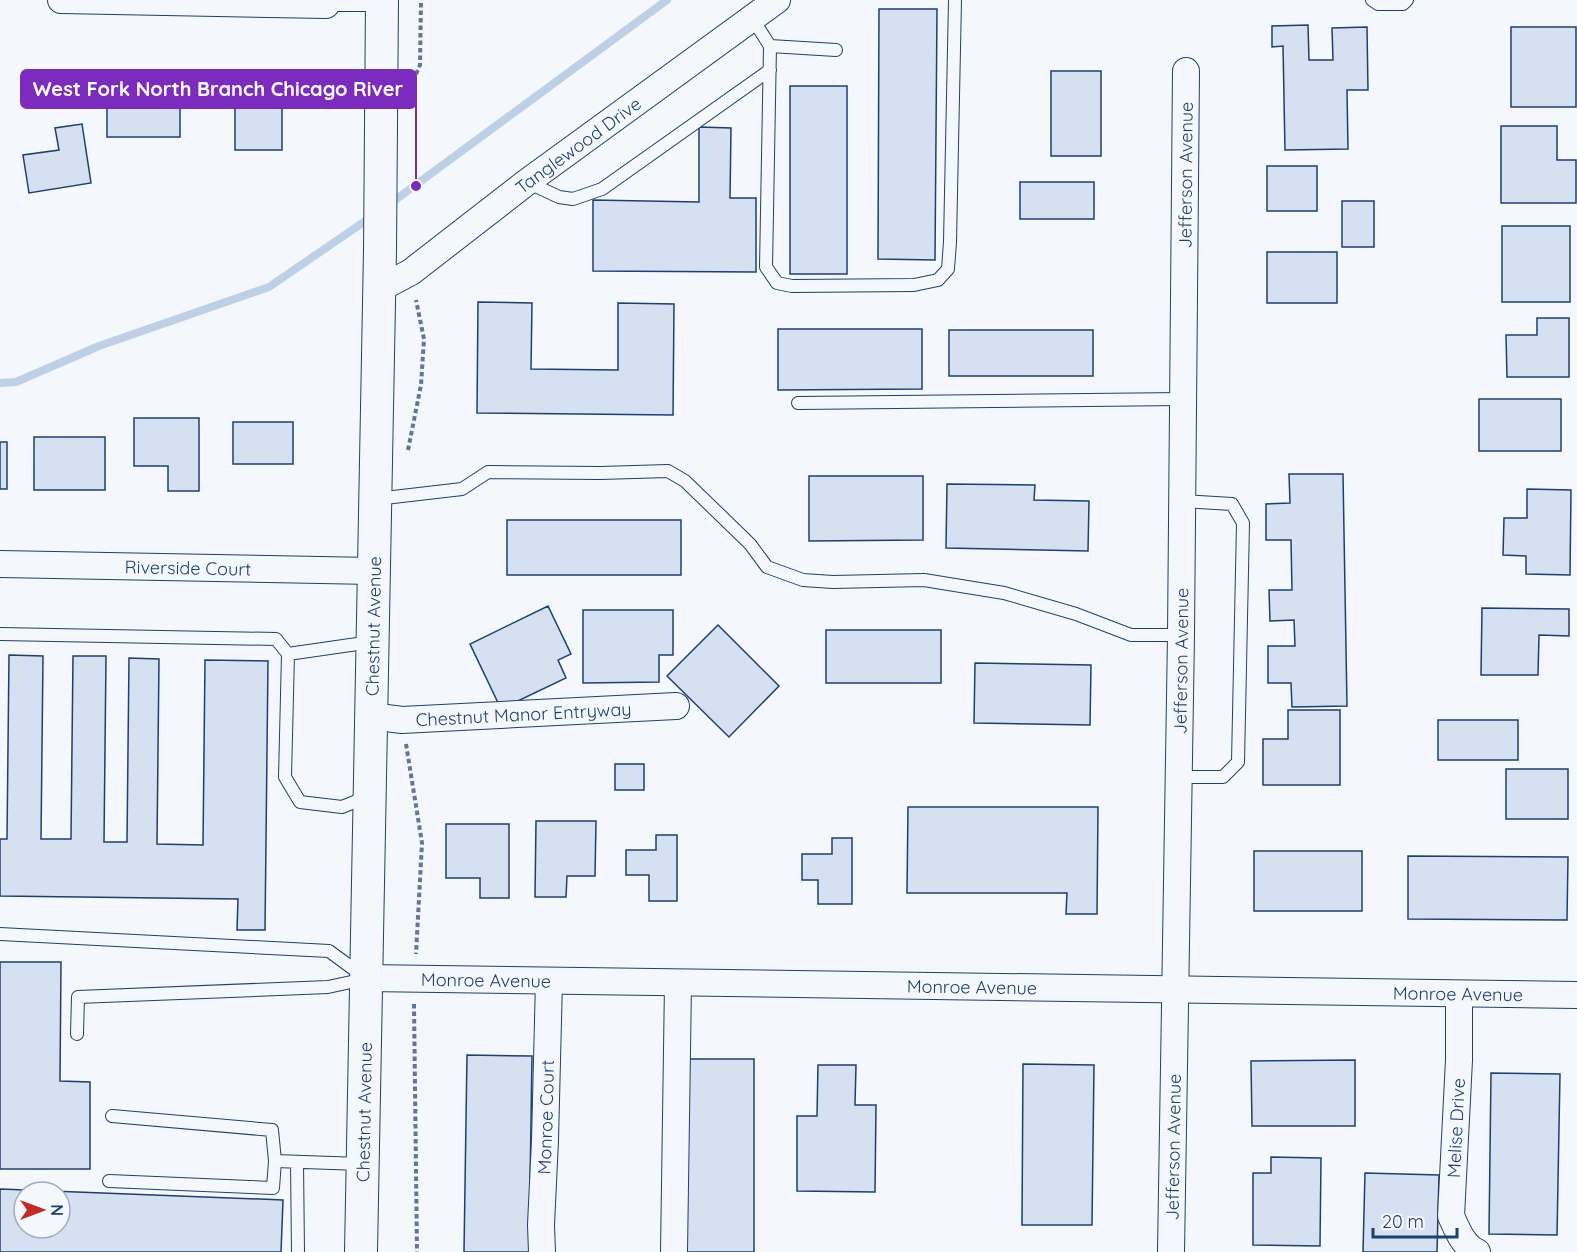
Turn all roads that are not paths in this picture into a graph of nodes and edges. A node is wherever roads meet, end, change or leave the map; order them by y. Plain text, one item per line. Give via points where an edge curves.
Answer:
1 (61, 0) edge
2 (777, 0) edge
3 (956, 0) edge
4 (1372, 0) edge
5 (1407, 0) edge
6 (381, 3) edge
7 (326, 5) joint
8 (753, 18) junction
9 (770, 46) junction
10 (836, 50) dead end
11 (770, 70) junction
12 (1186, 71) dead end
13 (527, 182) junction
14 (379, 290) junction
15 (1183, 399) junction
16 (798, 403) dead end
17 (375, 499) junction
18 (1182, 501) junction
19 (0, 564) edge
20 (374, 571) junction
21 (0, 634) edge
22 (1181, 635) junction
23 (372, 642) junction
24 (288, 654) junction
25 (676, 706) dead end
26 (371, 716) junction
27 (1179, 777) junction
28 (370, 796) junction
29 (0, 934) edge
30 (366, 978) junction
31 (549, 981) junction
32 (678, 983) junction
33 (1176, 990) junction
34 (1459, 994) junction
35 (1577, 995) edge
36 (77, 1034) dead end
37 (112, 1116) dead end
38 (275, 1161) junction
39 (297, 1162) junction
40 (363, 1164) junction
41 (109, 1181) dead end
42 (298, 1252) edge
43 (361, 1252) edge
44 (542, 1252) edge
45 (674, 1252) edge
46 (1171, 1252) edge
47 (1477, 1252) edge

1 - 7 street
2 - 8 street, Tanglewood Drive
3 - 11 lane via 950,242 948,269 938,280 914,285 792,286 777,282 766,267
4 - 5 lane via 1377,4 1403,4
6 - 7 lane
6 - 14 street, Chestnut Avenue
8 - 9 lane
8 - 13 street, Tanglewood Drive
9 - 10 lane
9 - 11 lane
11 - 13 lane via 602,189 573,199
12 - 15 street, Jefferson Avenue
13 - 14 street, Tanglewood Drive via 411,272
14 - 17 street, Chestnut Avenue
15 - 16 lane
15 - 18 street, Jefferson Avenue
17 - 20 street, Chestnut Avenue
17 - 22 lane via 462,489 488,472 668,471 685,481 750,544 766,567 803,580 924,580 1004,593 1131,635
18 - 22 street, Jefferson Avenue
18 - 27 lane via 1232,504 1243,523 1238,762 1223,777
19 - 20 street, Riverside Court
20 - 23 street, Chestnut Avenue
21 - 24 lane via 276,639
22 - 27 street, Jefferson Avenue
23 - 24 lane
23 - 26 street, Chestnut Avenue
24 - 28 lane via 285,777 300,802 342,807
25 - 26 street, Chestnut Manor Entryway via 402,720
26 - 28 street, Chestnut Avenue
27 - 33 street, Jefferson Avenue
28 - 30 street, Chestnut Avenue
29 - 30 lane via 329,951
30 - 31 street, Monroe Avenue
30 - 36 lane via 328,987 78,997
30 - 40 street, Chestnut Avenue
31 - 32 street, Monroe Avenue
31 - 44 street, Monroe Court
32 - 33 street, Monroe Avenue
32 - 45 street
33 - 34 street, Monroe Avenue
33 - 46 street, Jefferson Avenue
34 - 35 street, Monroe Avenue
34 - 47 street, Melise Drive via 1451,1216 1459,1234
37 - 38 lane via 272,1130
38 - 39 lane
38 - 41 lane via 273,1188
39 - 40 lane
39 - 42 lane
40 - 43 street, Chestnut Avenue

